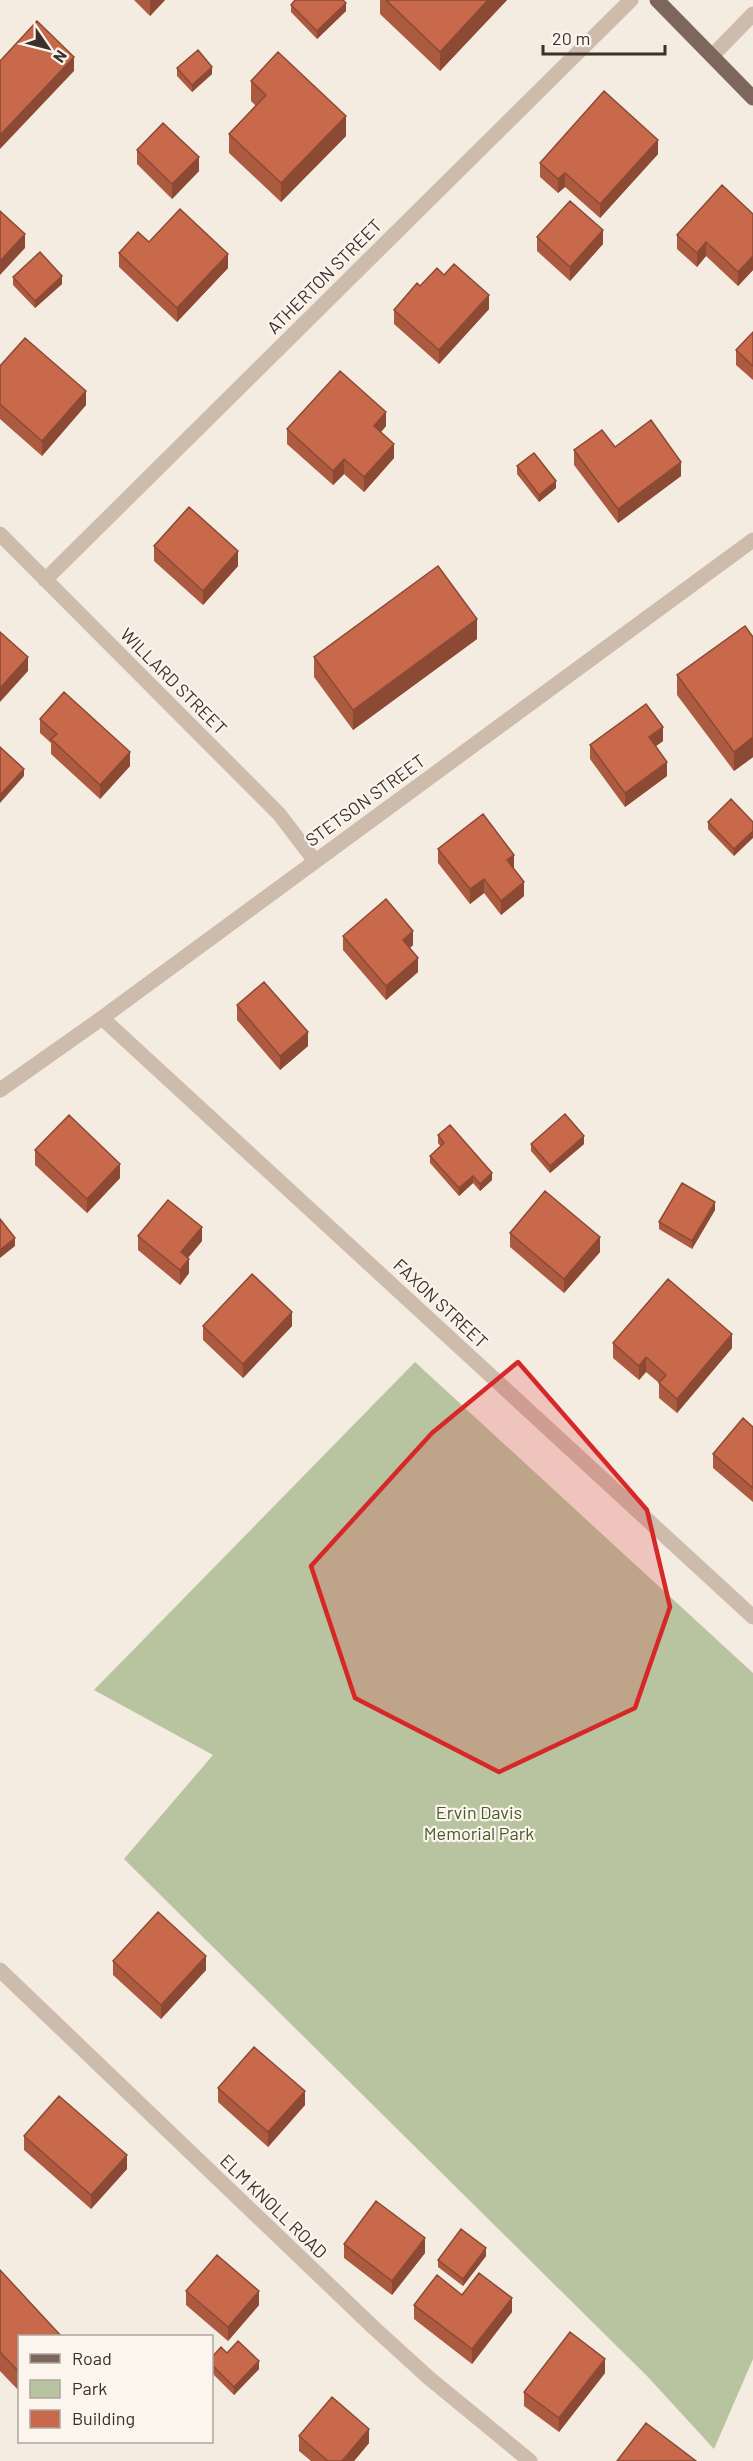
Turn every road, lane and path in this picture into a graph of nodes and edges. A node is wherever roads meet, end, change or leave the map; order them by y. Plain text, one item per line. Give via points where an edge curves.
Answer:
1 (631, 0) edge
2 (657, 0) edge
3 (753, 14) edge
4 (712, 56) junction
5 (753, 98) edge
6 (0, 534) edge
7 (753, 540) edge
8 (45, 580) junction
9 (315, 861) junction
10 (102, 1018) junction
11 (0, 1090) edge
12 (753, 1617) edge
13 (0, 1970) edge
14 (530, 2461) edge

1 - 8 street, ATHERTON STREET
2 - 4 main road
3 - 4 street
4 - 5 main road
6 - 8 street, WILLARD STREET
7 - 9 street, STETSON STREET
8 - 9 street, WILLARD STREET via 279,814
9 - 10 street, STETSON STREET
10 - 11 street, STETSON STREET
10 - 12 street, FAXON STREET
13 - 14 street, ELM KNOLL ROAD via 373,2327

